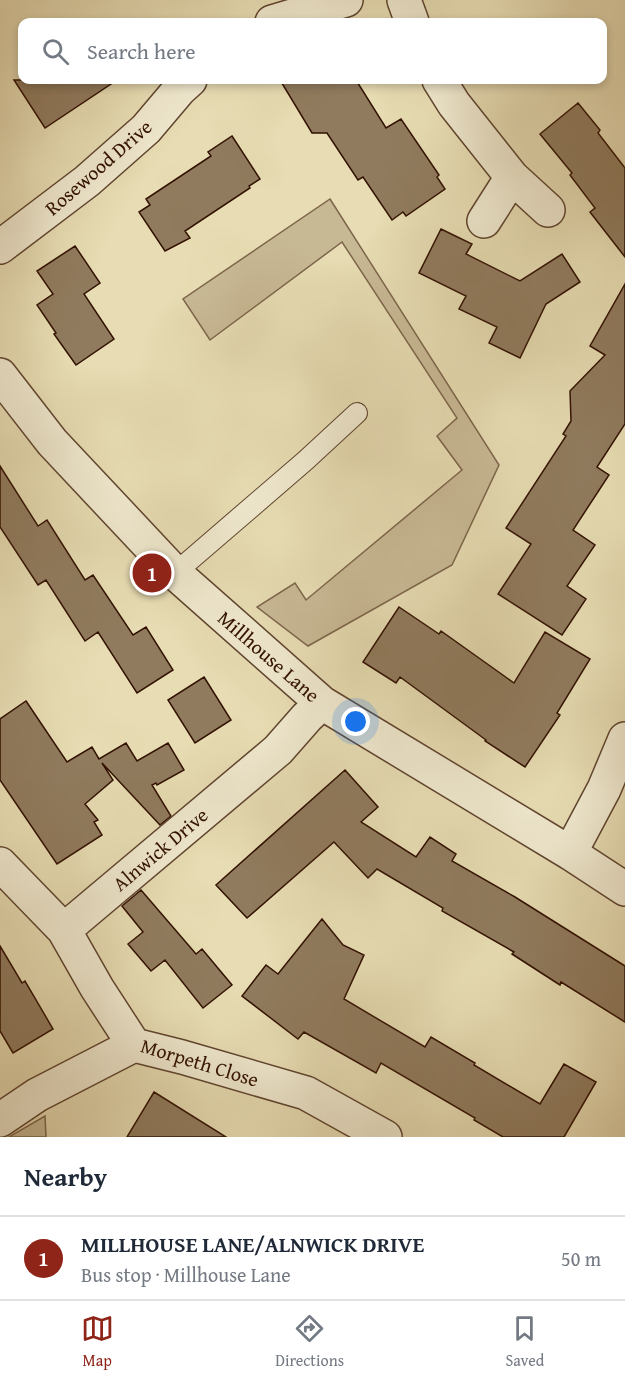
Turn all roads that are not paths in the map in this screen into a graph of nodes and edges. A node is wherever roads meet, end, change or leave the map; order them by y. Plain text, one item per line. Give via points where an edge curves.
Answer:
1 (346, 0) edge
2 (404, 0) edge
3 (285, 18) edge
4 (411, 18) edge
5 (186, 84) edge
6 (442, 84) edge
7 (512, 177) junction
8 (548, 210) dead end
9 (484, 221) dead end
10 (0, 246) edge
11 (0, 375) edge
12 (357, 413) dead end
13 (175, 573) junction
14 (322, 704) junction
15 (625, 740) edge
16 (570, 853) junction
17 (0, 864) edge
18 (625, 889) edge
19 (64, 930) junction
20 (134, 1045) junction
21 (0, 1120) edge
22 (385, 1137) edge

1 - 3 street
2 - 4 street
5 - 10 street, Rosewood Drive via 147,129 87,181
6 - 7 street
7 - 8 street
7 - 9 street
11 - 13 street, Millhouse Lane via 52,442
12 - 13 lane
13 - 14 street, Millhouse Lane
14 - 16 street, Millhouse Lane
14 - 19 street, Alnwick Drive via 278,750
15 - 16 street
16 - 18 street, Millhouse Lane
17 - 19 street
19 - 20 street, Morpeth Close
20 - 21 street via 37,1095
20 - 22 street, Morpeth Close via 306,1093

